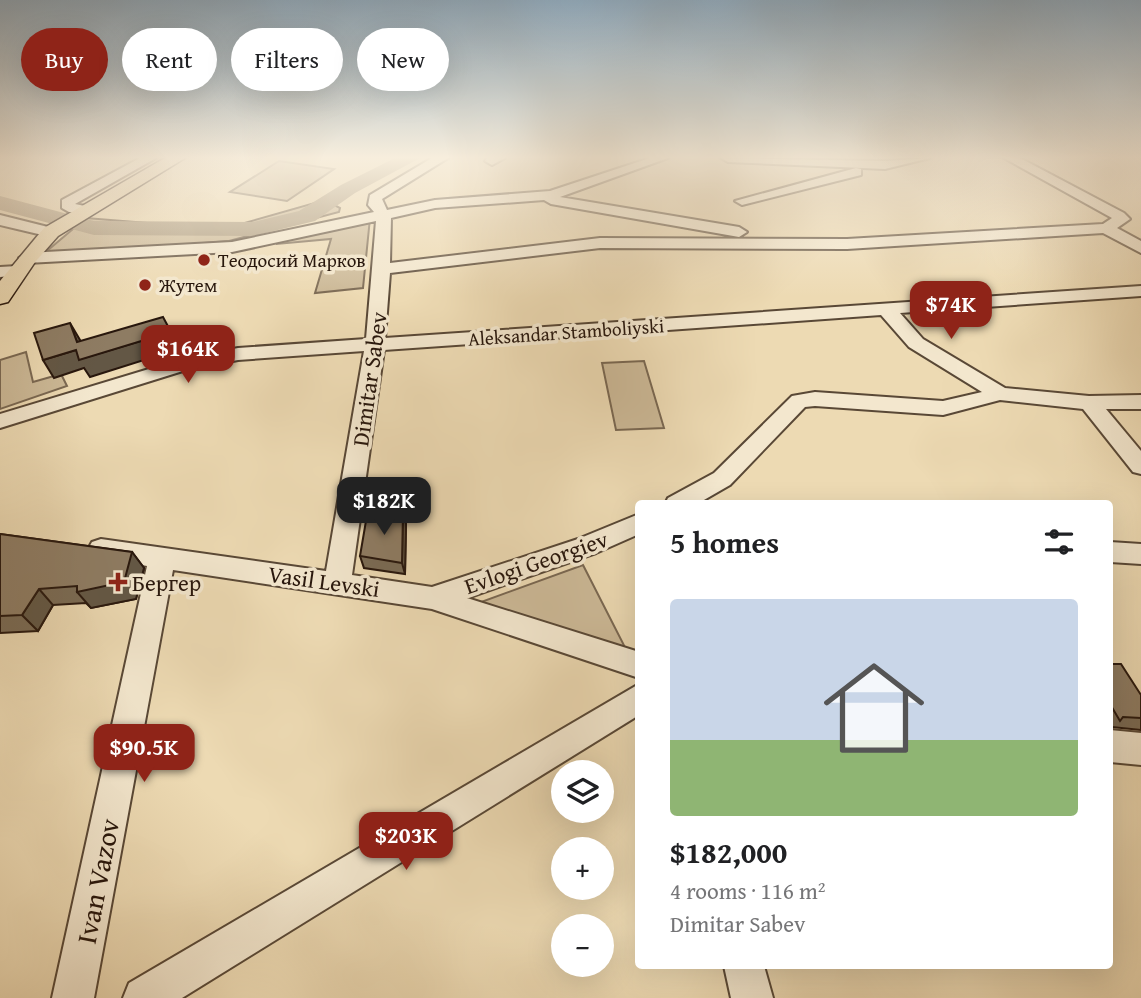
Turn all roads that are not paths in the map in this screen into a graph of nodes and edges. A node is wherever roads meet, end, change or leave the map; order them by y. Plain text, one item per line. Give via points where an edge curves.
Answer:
1 (68, 205) edge
2 (95, 205) edge
3 (375, 205) edge
4 (432, 205) edge
5 (585, 205) edge
6 (1096, 205) edge
7 (85, 210) junction
8 (384, 215) junction
9 (0, 220) edge
10 (1106, 228) junction
11 (51, 233) junction
12 (779, 244) junction
13 (1141, 248) edge
14 (15, 267) edge
15 (383, 269) junction
16 (1141, 291) edge
17 (0, 297) edge
18 (886, 309) junction
19 (376, 346) junction
20 (1000, 394) junction
21 (1141, 402) edge
22 (1089, 403) junction
23 (0, 421) edge
24 (1141, 466) edge
25 (684, 500) edge
26 (635, 525) edge
27 (81, 547) edge
28 (1113, 552) edge
29 (1141, 554) edge
30 (162, 558) junction
31 (337, 583) junction
32 (432, 598) junction
33 (635, 664) edge
34 (635, 700) edge
35 (1113, 746) edge
36 (1141, 749) edge
37 (745, 969) edge
38 (73, 998) edge
39 (144, 998) edge
40 (752, 998) edge

1 - 7 street
2 - 7 main road
3 - 8 street, Dimitar Sabev
4 - 8 street
5 - 12 street via 752,234
6 - 10 street via 1122,219
7 - 11 main road
8 - 14 street via 232,247
8 - 15 street, Dimitar Sabev
9 - 11 street
10 - 12 street
10 - 13 street
11 - 14 main road
12 - 15 street via 600,243
14 - 17 main road
15 - 19 street, Dimitar Sabev
16 - 18 street, Aleksandar Stamboliyski
18 - 19 street, Aleksandar Stamboliyski
18 - 20 street via 916,343
19 - 23 street, Aleksandar Stamboliyski via 211,358
19 - 31 street, Dimitar Sabev
20 - 22 street
20 - 25 street via 943,408 799,401 722,480
21 - 22 street
22 - 24 street
26 - 32 street, Evlogi Georgiev via 587,546
27 - 30 street, Vasil Levski
28 - 29 street
30 - 31 street, Vasil Levski
30 - 38 street, Ivan Vazov
31 - 32 street, Vasil Levski
32 - 33 street, Vasil Levski
34 - 39 street
35 - 36 street
37 - 40 street

